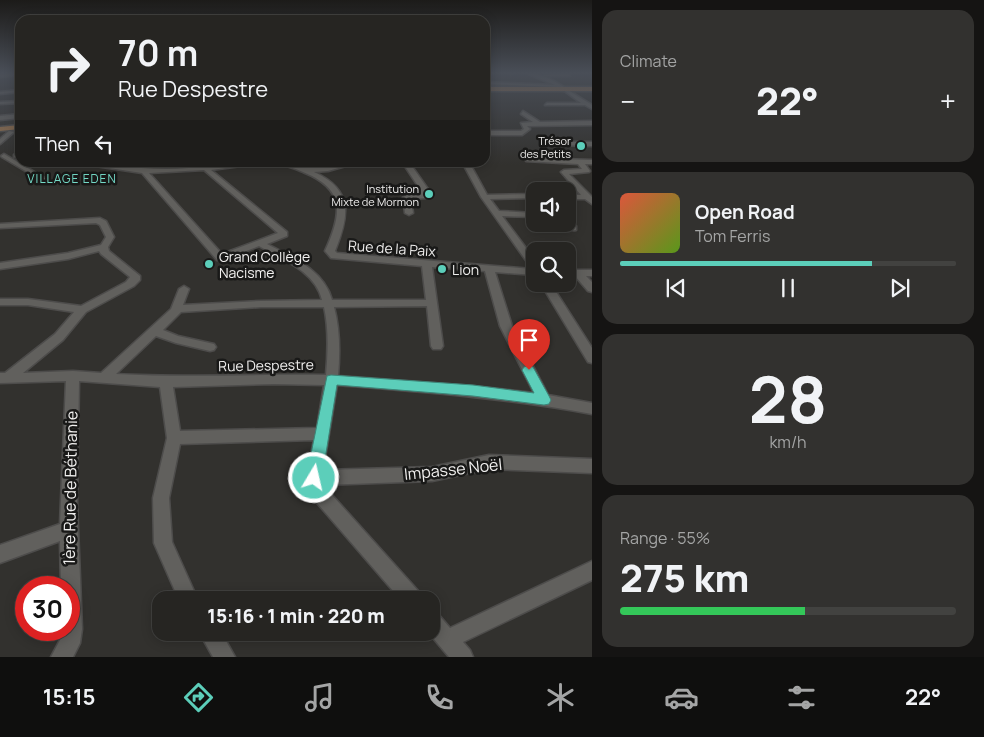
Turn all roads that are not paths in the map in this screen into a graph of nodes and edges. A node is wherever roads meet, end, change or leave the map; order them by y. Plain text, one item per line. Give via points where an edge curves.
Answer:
1 (547, 104) dead end
2 (589, 104) edge
3 (592, 108) edge
4 (523, 113) dead end
5 (15, 116) edge
6 (0, 118) edge
7 (538, 123) junction
8 (592, 123) edge
9 (15, 128) edge
10 (0, 130) edge
11 (11, 132) dead end
12 (490, 133) edge
13 (0, 142) edge
14 (561, 144) dead end
15 (592, 144) edge
16 (15, 155) edge
17 (2, 157) edge
18 (528, 160) dead end
19 (580, 162) junction
20 (592, 162) edge
21 (15, 164) edge
22 (20, 167) edge
23 (113, 167) edge
24 (215, 167) edge
25 (298, 167) edge
26 (336, 167) edge
27 (409, 167) edge
28 (468, 167) edge
29 (205, 168) junction
30 (129, 169) joint
31 (308, 170) junction
32 (144, 171) junction
33 (46, 181) dead end
34 (526, 196) edge
35 (485, 197) junction
36 (576, 198) edge
37 (589, 199) edge
38 (409, 213) dead end
39 (497, 213) junction
40 (526, 215) edge
41 (5, 226) edge
42 (0, 237) edge
43 (261, 244) junction
44 (104, 247) junction
45 (526, 254) edge
46 (427, 264) junction
47 (0, 266) edge
48 (489, 269) junction
49 (526, 271) edge
50 (578, 273) joint
51 (592, 273) edge
52 (184, 289) dead end
53 (592, 289) edge
54 (551, 292) edge
55 (0, 302) edge
56 (330, 302) junction
57 (431, 303) junction
58 (177, 309) junction
59 (82, 310) junction
60 (155, 331) junction
61 (437, 346) dead end
62 (210, 347) dead end
63 (592, 359) edge
64 (73, 376) junction
65 (4, 377) edge
66 (104, 378) junction
67 (331, 380) junction
68 (166, 382) junction
69 (544, 400) junction
70 (592, 409) edge
71 (321, 434) junction
72 (174, 438) junction
73 (592, 466) edge
74 (314, 478) junction
75 (68, 530) junction
76 (0, 554) edge
77 (592, 570) edge
78 (185, 591) edge
79 (405, 591) edge
80 (440, 631) edge
81 (448, 639) junction
82 (215, 641) edge
83 (61, 657) edge
84 (225, 657) edge
85 (463, 657) edge

1 - 2 street
2 - 3 street
4 - 7 street
5 - 6 street
7 - 8 street
7 - 12 street via 522,124 528,129 522,133
9 - 10 main road
11 - 13 street
14 - 15 street
16 - 17 street
17 - 21 street
18 - 19 street
19 - 20 street
19 - 37 street via 587,171 564,172
22 - 33 street
23 - 30 street
24 - 29 street
25 - 31 street
26 - 31 street
27 - 38 street via 424,189 425,196 407,197
28 - 35 street
29 - 32 street
29 - 43 street via 284,233
30 - 32 street
31 - 46 street, Rue de la Paix via 330,185 342,203 340,226 331,255
32 - 43 street via 221,258
34 - 35 street
35 - 39 street
36 - 37 street
39 - 40 street
39 - 45 street
41 - 42 street
41 - 44 street via 97,220 103,223 110,238
43 - 56 street via 310,272
44 - 47 street
44 - 59 street via 104,252 135,276 135,280
46 - 48 street, Rue de la Paix
46 - 57 street
48 - 49 street, Rue de la Paix
48 - 69 street via 506,326
50 - 51 street
50 - 53 street
52 - 58 street
54 - 63 street
55 - 59 street via 28,302
56 - 57 street
56 - 58 street
56 - 67 street via 335,344
57 - 61 street
58 - 60 street
59 - 65 street via 59,336
60 - 62 street
60 - 66 street
64 - 65 street, Rue Despestre
64 - 66 street, Rue Despestre
64 - 75 street, 1ère Rue de Béthanie
66 - 68 street, Rue Despestre
67 - 68 street, Rue Despestre
67 - 69 street, Rue Despestre via 473,390
67 - 71 street
68 - 72 street
69 - 70 street, Rue Despestre
71 - 72 street
71 - 74 street
72 - 78 street via 161,498 163,542
73 - 74 street, Impasse Noël via 489,462 432,474
74 - 79 street via 321,498
75 - 76 street
75 - 83 street, 1ère Rue de Béthanie via 72,629 70,643
77 - 81 street
80 - 81 street
81 - 85 street
82 - 84 street

